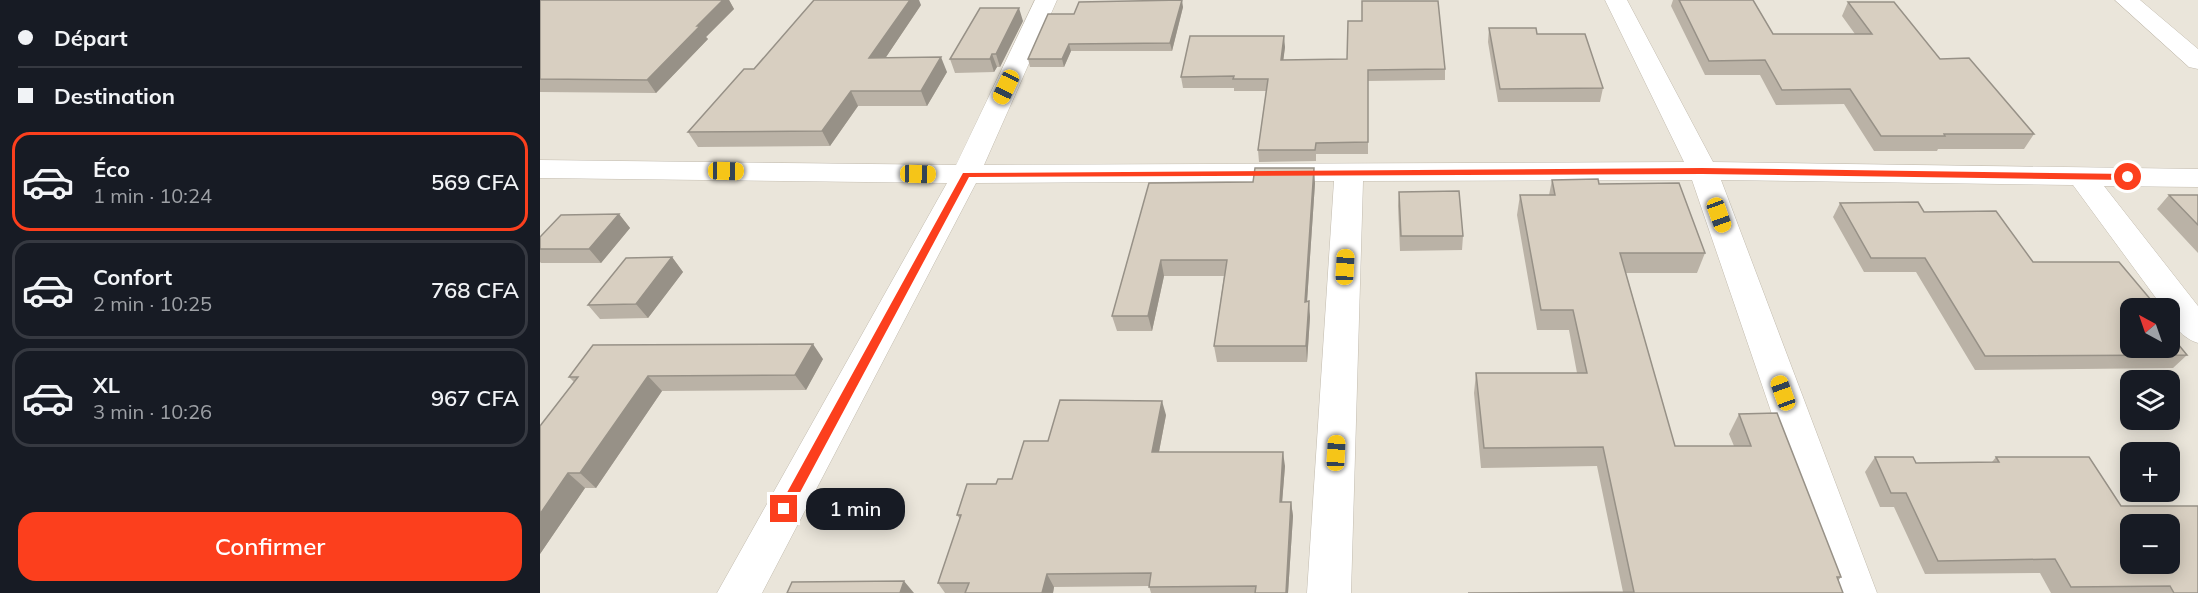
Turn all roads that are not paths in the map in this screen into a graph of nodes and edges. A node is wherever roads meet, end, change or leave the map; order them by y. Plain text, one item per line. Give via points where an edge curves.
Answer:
1 (1046, 0) edge
2 (1616, 0) edge
3 (2126, 0) edge
4 (2198, 62) edge
5 (1702, 171) junction
6 (966, 174) junction
7 (1349, 174) junction
8 (546, 175) edge
9 (2081, 176) junction
10 (2198, 178) edge
11 (2198, 330) edge
12 (739, 593) edge
13 (1329, 593) edge
14 (1855, 593) edge

1 - 6 street
2 - 5 street
3 - 4 street
5 - 7 street
5 - 9 street
5 - 14 street
6 - 7 street
6 - 8 street
6 - 12 street
7 - 13 street
9 - 10 street
9 - 11 street

